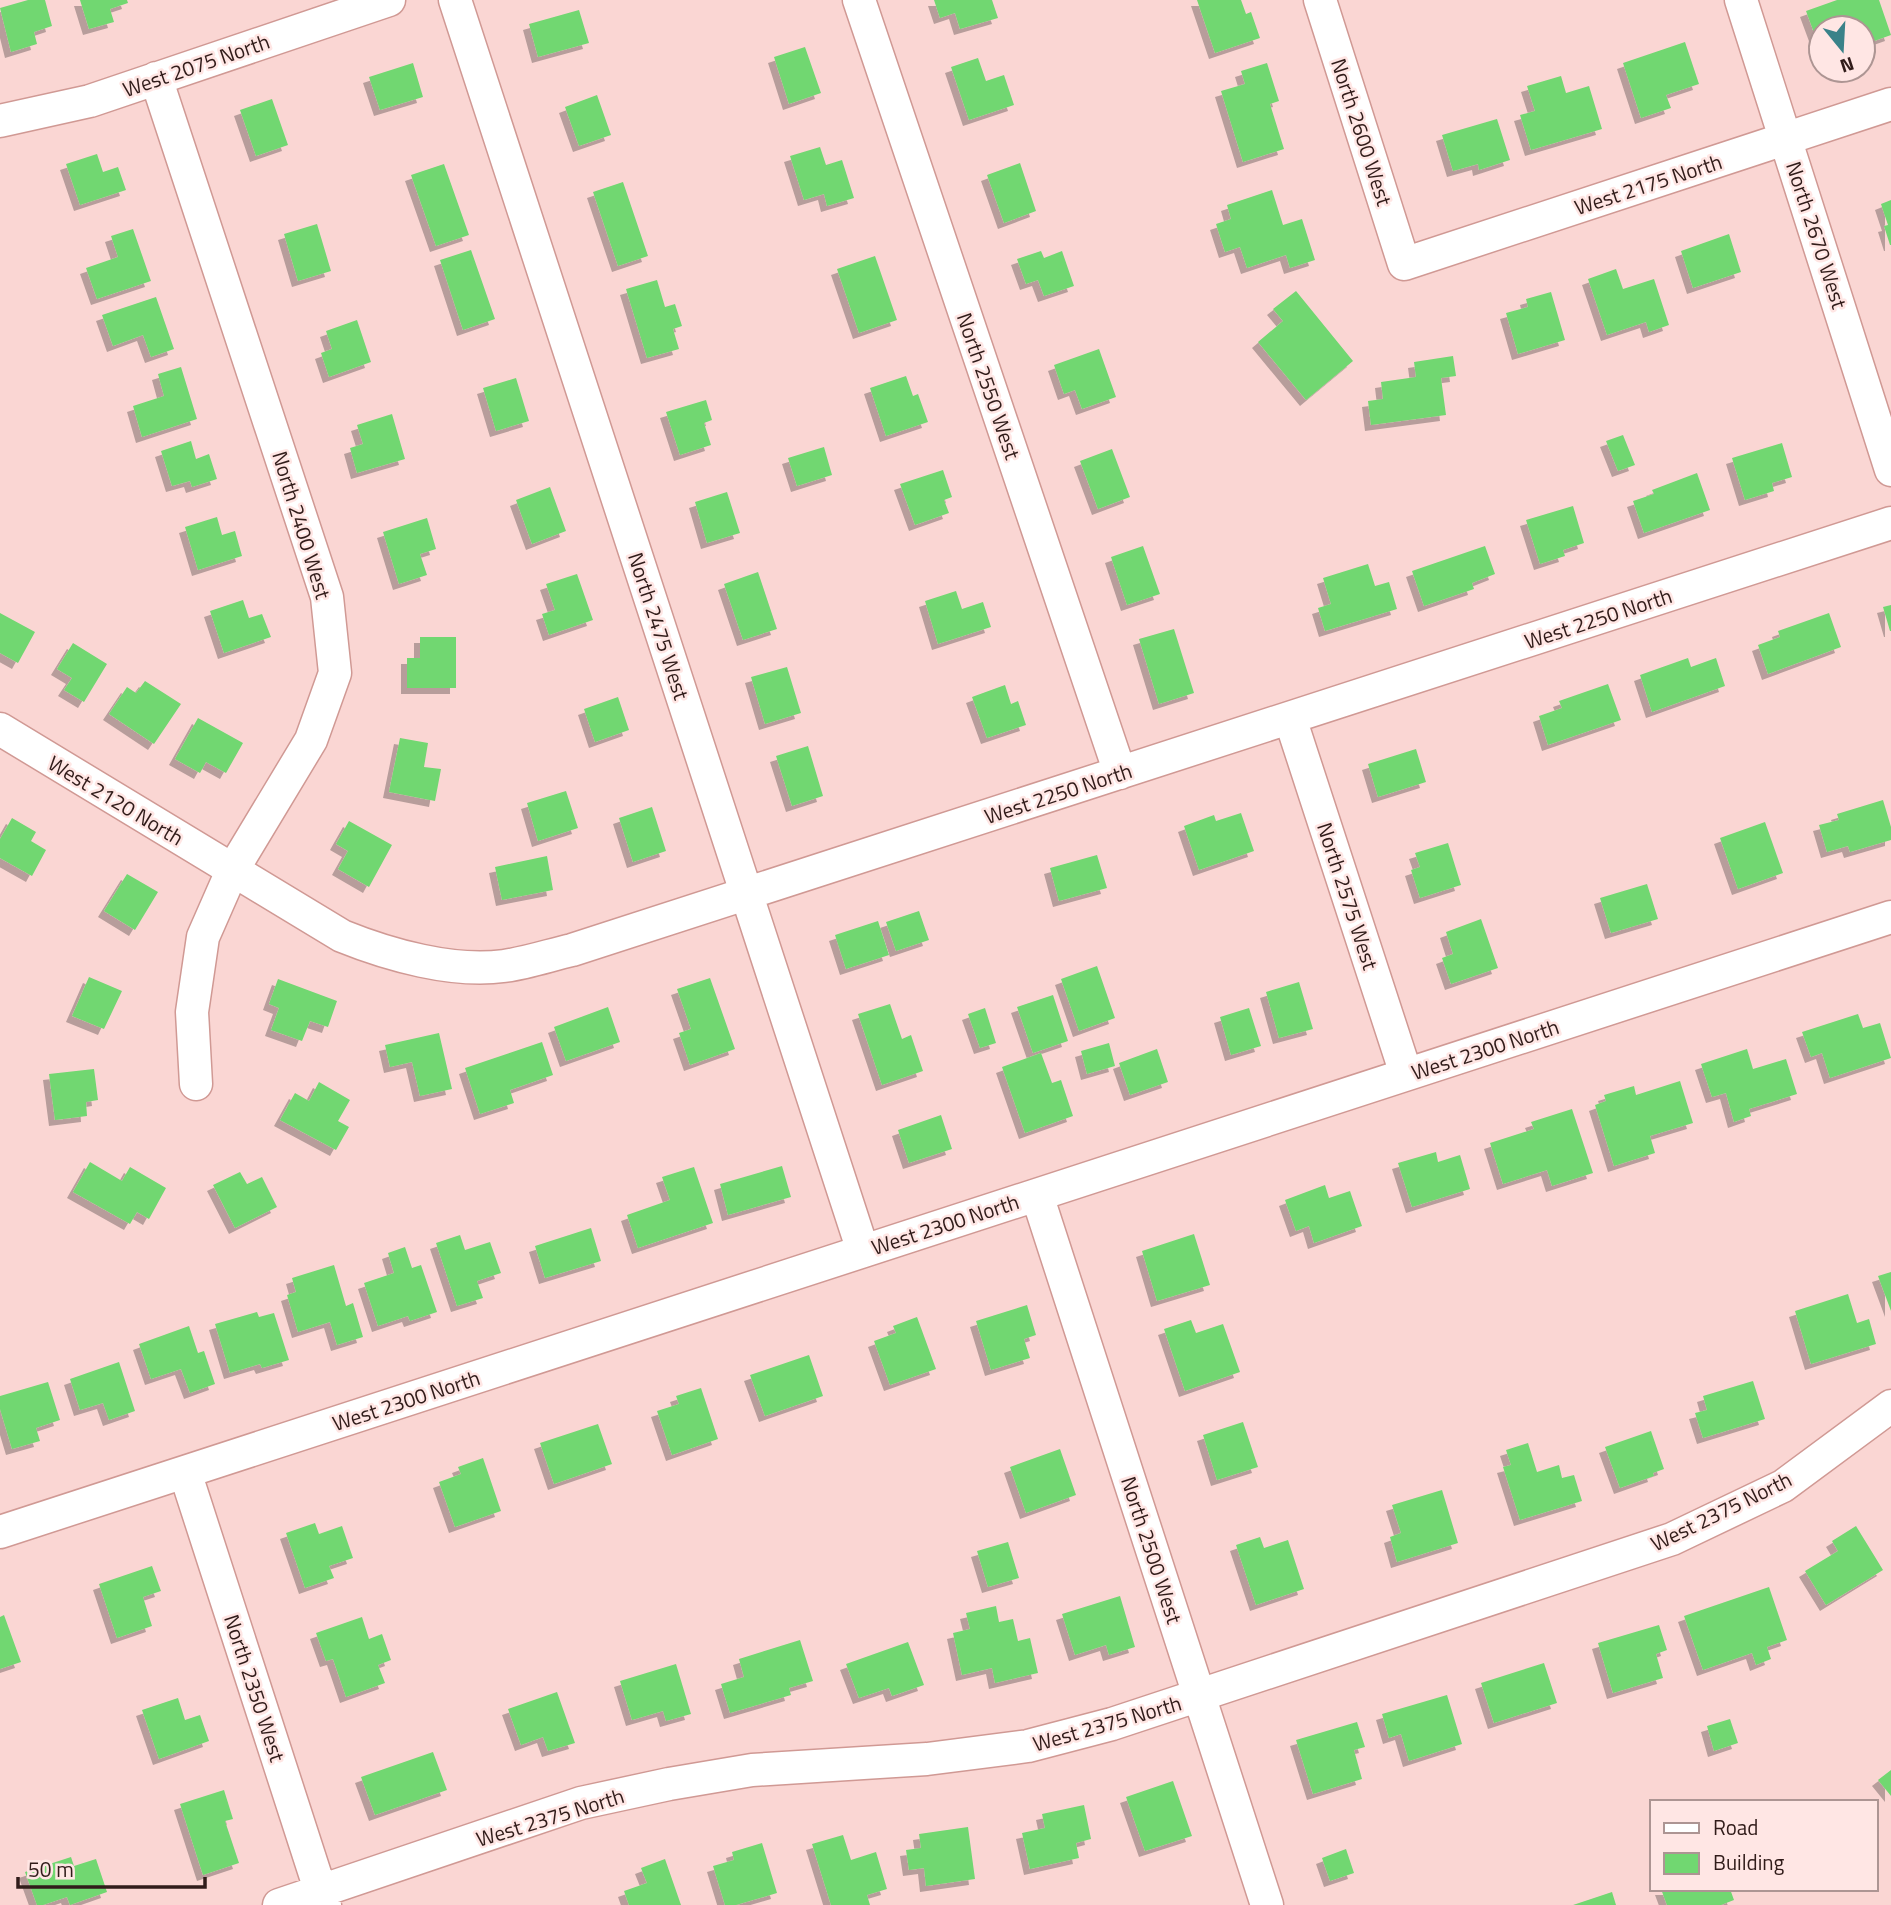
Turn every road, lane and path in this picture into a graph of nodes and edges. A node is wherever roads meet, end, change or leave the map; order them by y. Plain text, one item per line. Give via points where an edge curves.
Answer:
1 (389, 0) edge
2 (456, 0) edge
3 (859, 0) edge
4 (1320, 0) edge
5 (1741, 0) edge
6 (156, 78) junction
7 (1891, 104) edge
8 (0, 121) edge
9 (1786, 139) junction
10 (1404, 264) joint
11 (1891, 470) edge
12 (1891, 523) edge
13 (1290, 718) junction
14 (0, 729) edge
15 (1120, 773) junction
16 (232, 870) junction
17 (747, 894) junction
18 (1891, 917) edge
19 (1406, 1074) junction
20 (196, 1084) dead end
21 (1037, 1195) junction
22 (863, 1251) junction
23 (1891, 1406) edge
24 (185, 1472) junction
25 (0, 1532) edge
26 (1200, 1695) junction
27 (323, 1898) edge
28 (279, 1905) edge
29 (1268, 1905) edge

1 - 6 street, West 2075 North
2 - 17 street, North 2475 West
3 - 15 street, North 2550 West
4 - 10 street, North 2600 West
5 - 9 street, North 2670 West
6 - 8 street, West 2075 North via 90,101
6 - 16 street, North 2400 West via 327,597 335,673 311,740
7 - 9 street, West 2175 North
9 - 10 street, West 2175 North
9 - 11 street, North 2670 West
12 - 13 street, West 2250 North
13 - 15 street, West 2250 North
13 - 19 street, North 2575 West
14 - 16 street, West 2120 North
15 - 17 street, West 2250 North
16 - 17 street, West 2250 North via 342,936 377,950 457,967 504,967 572,950
16 - 20 street, North 2400 West via 203,937 192,1012
17 - 22 street, North 2475 West
18 - 19 street, West 2300 North
19 - 21 street, West 2300 North
21 - 22 street, West 2300 North
21 - 26 street, North 2500 West
22 - 24 street, West 2300 North
23 - 26 street, West 2375 North via 1783,1486 1672,1539
24 - 25 street, West 2300 North
24 - 27 street, North 2350 West
26 - 27 street, West 2375 North via 1028,1746 927,1759 752,1770 581,1803
26 - 29 street, North 2500 West
27 - 28 street, West 2375 North

